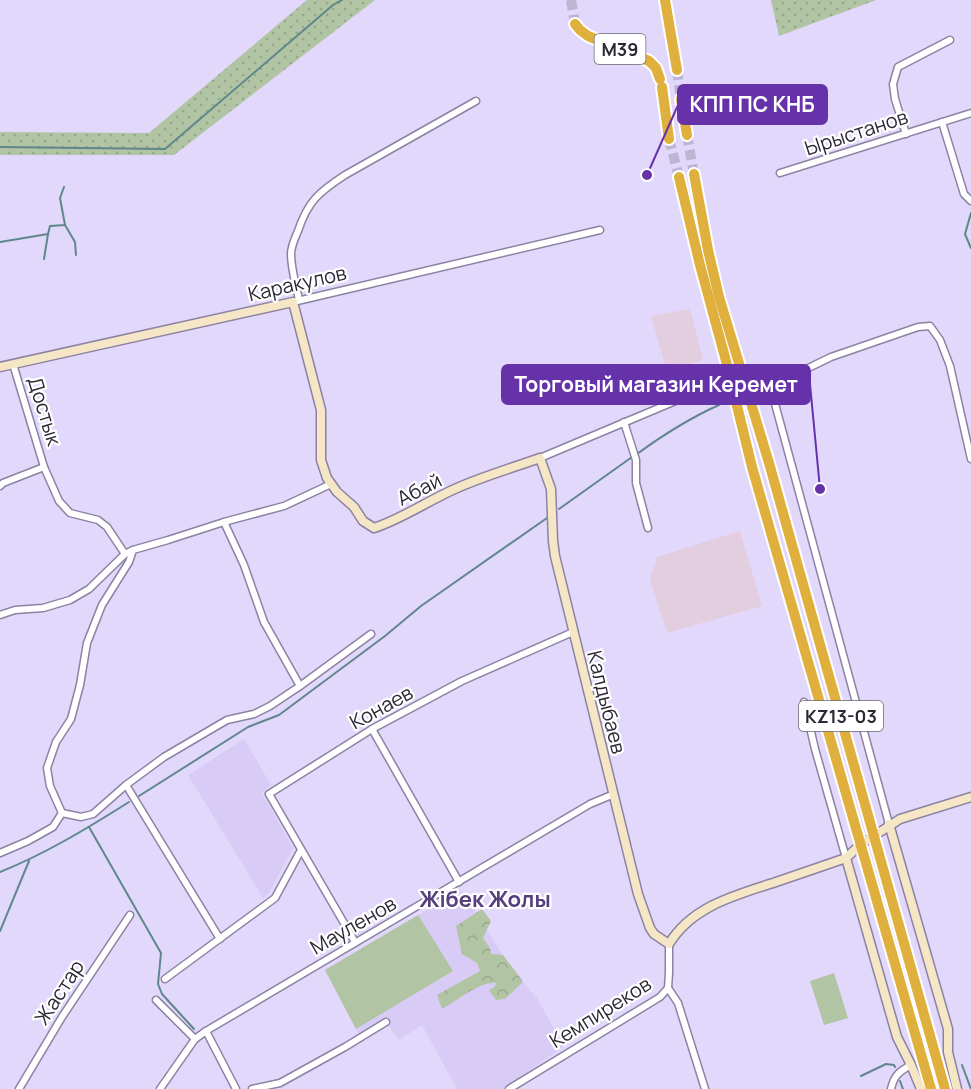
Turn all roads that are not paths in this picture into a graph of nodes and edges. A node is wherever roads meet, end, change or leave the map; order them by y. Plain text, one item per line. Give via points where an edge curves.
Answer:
1 (665, 0) edge
2 (575, 24) dead end
3 (951, 40) dead end
4 (677, 70) tunnel mouth
5 (681, 99) tunnel mouth
6 (476, 101) dead end
7 (971, 113) edge
8 (942, 122) junction
9 (906, 134) junction
10 (687, 135) tunnel mouth
11 (669, 139) tunnel mouth
12 (780, 173) dead end
13 (694, 174) tunnel mouth
14 (679, 177) tunnel mouth
15 (971, 201) edge
16 (600, 230) dead end
17 (296, 301) junction
18 (728, 345) junction
19 (13, 364) junction
20 (0, 367) edge
21 (711, 386) dead end
22 (624, 422) junction
23 (540, 458) junction
24 (971, 459) edge
25 (769, 463) junction
26 (44, 467) junction
27 (752, 467) junction
28 (331, 484) junction
29 (0, 486) edge
30 (224, 522) junction
31 (648, 528) dead end
32 (133, 550) junction
33 (125, 554) junction
34 (0, 615) edge
35 (573, 632) junction
36 (371, 634) dead end
37 (300, 686) junction
38 (804, 702) dead end
39 (372, 729) junction
40 (126, 785) junction
41 (614, 794) junction
42 (971, 797) edge
43 (62, 813) junction
44 (889, 824) junction
45 (875, 834) junction
46 (860, 845) junction
47 (301, 850) junction
48 (0, 853) edge
49 (846, 858) junction
50 (459, 882) junction
51 (130, 915) dead end
52 (220, 939) junction
53 (355, 942) junction
54 (669, 944) junction
55 (165, 980) dead end
56 (668, 988) junction
57 (156, 1000) dead end
58 (386, 1022) dead end
59 (206, 1031) junction
60 (195, 1039) junction
61 (911, 1065) junction
62 (19, 1089) edge
63 (160, 1089) edge
64 (236, 1089) edge
65 (252, 1089) edge
66 (508, 1089) edge
67 (705, 1089) edge
68 (891, 1089) edge
69 (921, 1089) edge
70 (931, 1089) edge
71 (945, 1089) edge
72 (957, 1089) edge

1 - 4 highway, M39
2 - 11 highway, M39 via 588,36 649,61 656,68
3 - 9 street via 898,68 893,84
5 - 10 highway
6 - 17 street via 345,175 313,199 291,250
7 - 8 street, Ырыстанов
8 - 9 street, Ырыстанов
8 - 15 street via 964,194
9 - 12 street, Ырыстанов
13 - 18 highway, KZ13-03
14 - 18 highway, KZ13-03 via 700,265
16 - 17 street, Каракулов
17 - 19 main road, Каракулов
17 - 28 main road, Абай via 321,410 321,460
18 - 25 highway, KZ13-03
18 - 27 highway, KZ13-03
19 - 20 main road, Каракулов
19 - 26 street, Достык
21 - 22 street, Абай
22 - 23 street, Абай
22 - 31 street via 636,460 636,483
23 - 28 main road, Абай via 458,488 374,528
23 - 35 main road, Калдыбаев via 551,489 555,556
24 - 44 street via 950,366 930,327 918,327 831,357 796,374 779,387 774,400
25 - 27 highway
25 - 45 highway, KZ13-03
26 - 29 street, Достык
26 - 33 street, Достык via 59,501 70,513 98,520
27 - 46 highway, KZ13-03
28 - 30 street via 285,506
30 - 32 street
30 - 37 street via 264,622
32 - 33 street
32 - 43 street via 102,605 87,643 71,719 56,742 47,768
33 - 34 street via 89,589 70,600
35 - 39 street, Конаев via 462,681
35 - 41 main road, Калдыбаев
36 - 37 street
37 - 40 street via 254,714 227,720 201,734
38 - 49 street
39 - 47 street, Конаев via 269,794
39 - 50 street
40 - 43 street via 93,814 81,817
40 - 52 street
41 - 50 street, Мауленов via 590,804
41 - 54 main road, Калдыбаев via 647,921 654,934
42 - 44 main road
43 - 48 street via 53,827
44 - 45 main road
44 - 72 main road via 948,1029 948,1052
45 - 46 main road
45 - 71 highway, KZ13-03
46 - 49 main road
46 - 70 highway, KZ13-03
47 - 52 street via 275,898
47 - 53 street, Конаев
49 - 54 main road via 709,907 686,922
49 - 61 main road via 897,1037
50 - 53 street, Мауленов
51 - 62 street, Жастар
52 - 55 street
53 - 59 street, Мауленов
54 - 56 street, Кемпиреков
56 - 66 street, Кемпиреков via 660,997
56 - 67 street via 678,1003
57 - 60 street
58 - 65 street via 280,1083
59 - 60 street, Мауленов
59 - 64 street
60 - 63 street, Мауленов
61 - 68 street via 899,1071
61 - 69 main road

